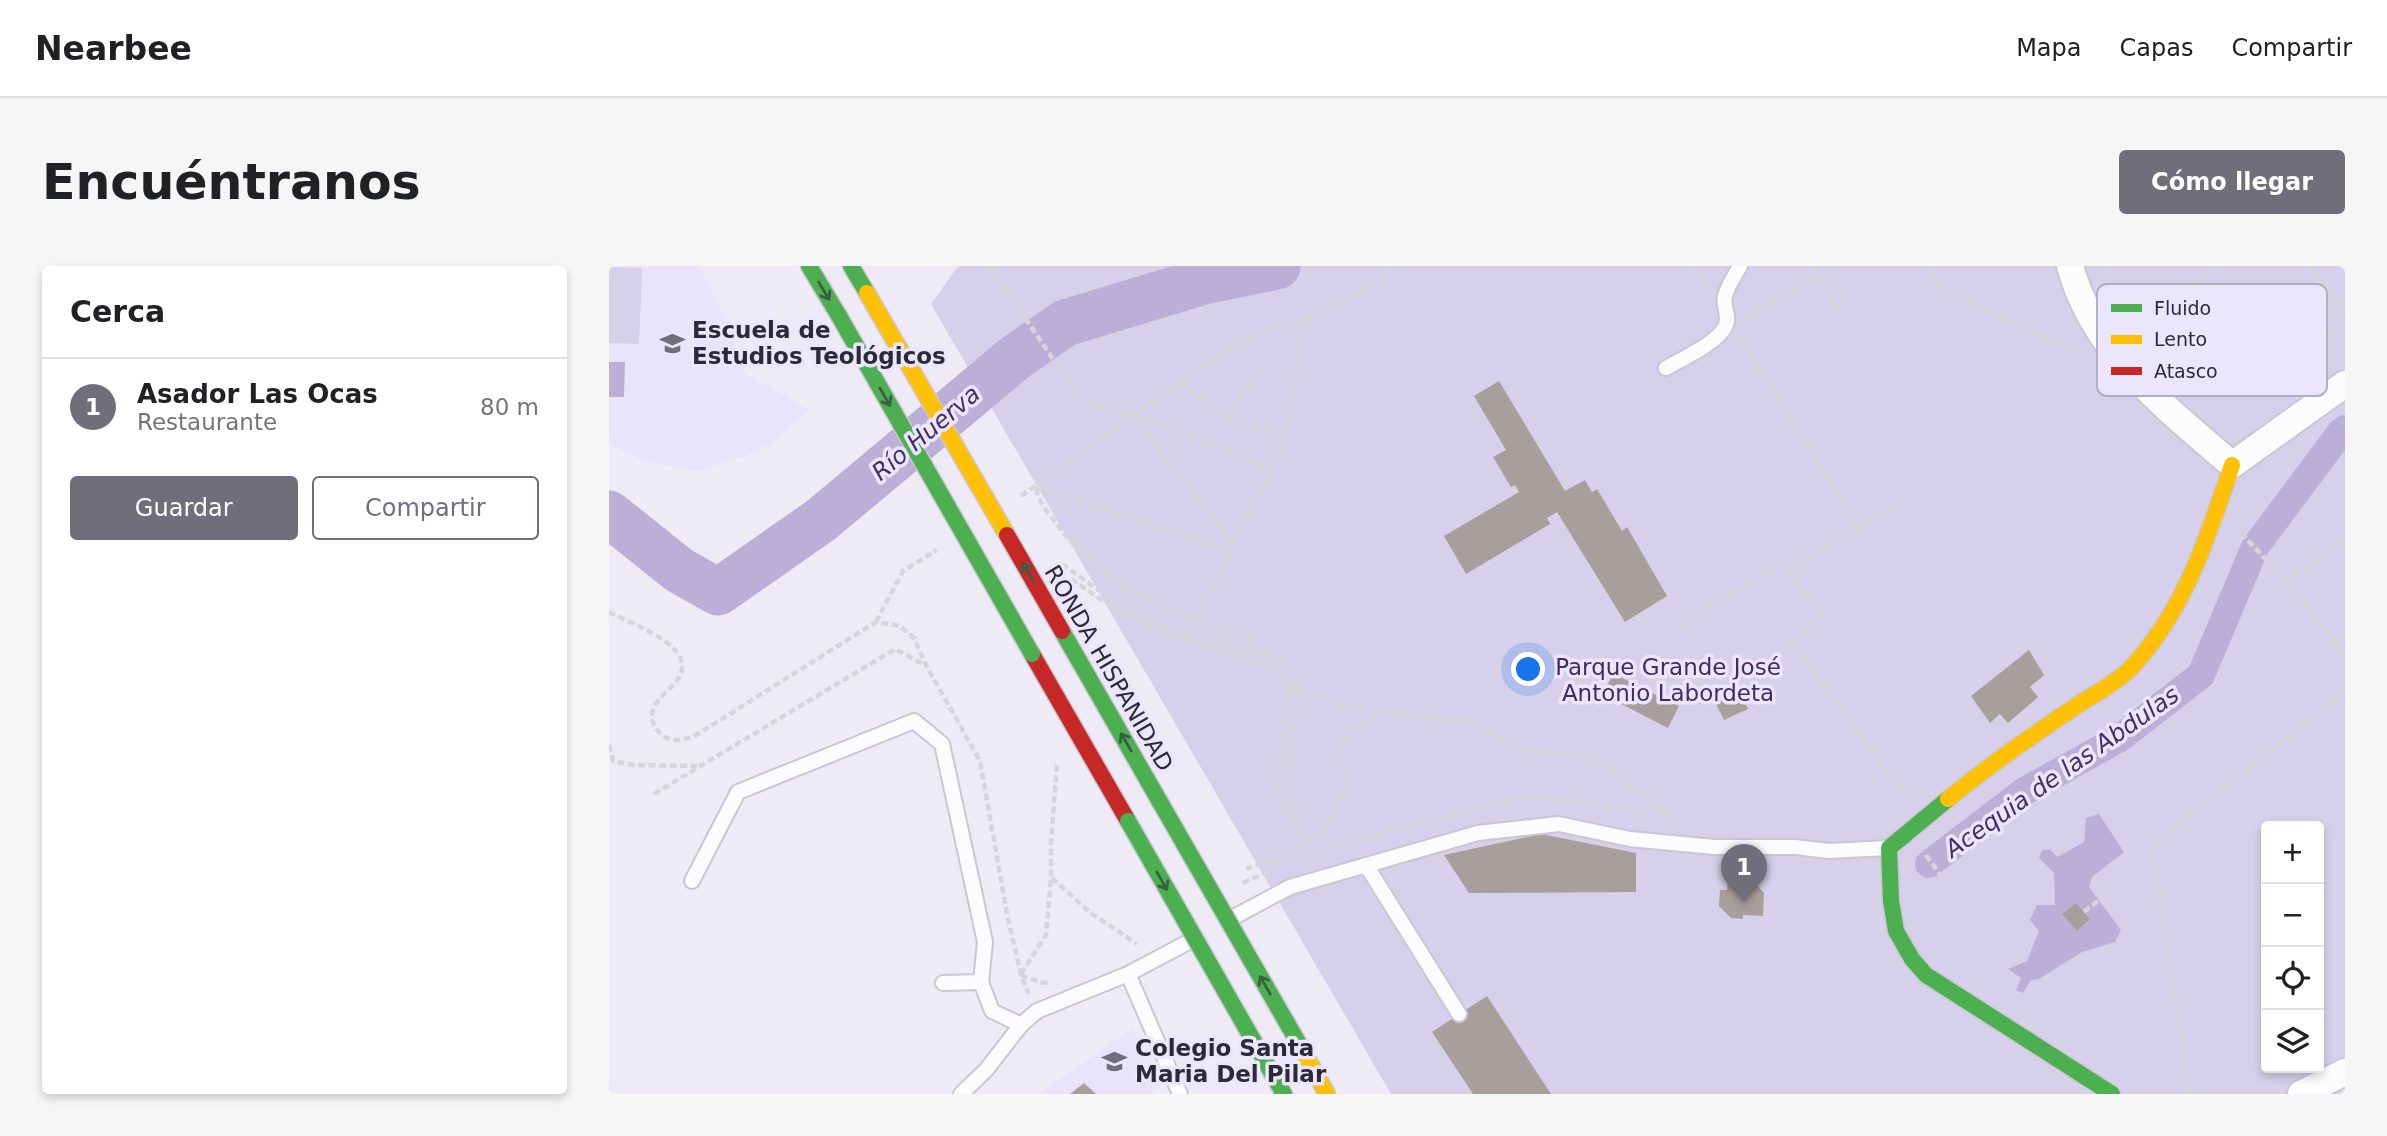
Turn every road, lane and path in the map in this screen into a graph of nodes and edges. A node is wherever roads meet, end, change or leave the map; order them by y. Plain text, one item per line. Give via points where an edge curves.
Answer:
1 (809, 266) edge
2 (851, 266) edge
3 (990, 266) edge
4 (1395, 266) edge
5 (1740, 266) edge
6 (1812, 266) edge
7 (1929, 266) edge
8 (2070, 266) edge
9 (2104, 266) edge
10 (2223, 266) edge
11 (2309, 266) edge
12 (1831, 267) edge
13 (1818, 276) junction
14 (2112, 284) edge
15 (2191, 284) edge
16 (2322, 284) edge
17 (2327, 290) edge
18 (2345, 315) edge
19 (1309, 318) junction
20 (1731, 322) junction
21 (2345, 325) edge
22 (2097, 328) edge
23 (2327, 336) edge
24 (2083, 352) dead end
25 (1262, 368) dead end
26 (1666, 368) dead end
27 (1181, 384) junction
28 (2345, 384) edge
29 (2154, 396) edge
30 (1135, 415) junction
31 (1226, 416) junction
32 (1284, 440) junction
33 (2232, 465) junction
34 (1272, 468) junction
35 (1036, 486) junction
36 (1892, 510) dead end
37 (1858, 528) junction
38 (2241, 533) dead end
39 (2345, 538) edge
40 (1233, 542) junction
41 (1229, 550) junction
42 (927, 556) dead end
43 (1060, 563) dead end
44 (1788, 570) junction
45 (1069, 578) dead end
46 (2286, 583) junction
47 (609, 612) edge
48 (1199, 620) junction
49 (876, 622) junction
50 (1679, 626) dead end
51 (1249, 650) junction
52 (2345, 654) edge
53 (1247, 657) junction
54 (926, 665) junction
55 (1297, 688) junction
56 (1290, 689) junction
57 (2345, 694) edge
58 (1379, 710) junction
59 (609, 745) edge
60 (1058, 757) dead end
61 (697, 766) junction
62 (654, 794) dead end
63 (1911, 803) dead end
64 (1666, 813) junction
65 (1323, 833) junction
66 (1308, 841) junction
67 (1302, 844) junction
68 (1714, 847) junction
69 (1889, 848) junction
70 (1922, 849) dead end
71 (1327, 856) dead end
72 (1366, 865) junction
73 (1246, 869) dead end
74 (1942, 877) dead end
75 (1051, 878) junction
76 (692, 881) dead end
77 (2105, 895) dead end
78 (2084, 912) dead end
79 (1137, 944) dead end
80 (1128, 974) junction
81 (981, 982) junction
82 (943, 983) dead end
83 (1459, 1014) dead end
84 (1021, 1026) junction
85 (2345, 1073) edge
86 (2345, 1089) edge
87 (2306, 1092) edge
88 (961, 1094) edge
89 (1179, 1094) edge
90 (1284, 1094) edge
91 (1327, 1094) edge
92 (2112, 1094) edge
93 (2191, 1094) edge

1 -> 90 main road, bridge
91 -> 2 main road, RONDA HISPANIDAD, bridge
3 - 30 path via 1076,393 1094,405
4 - 19 path via 1352,298
5 - 20 lane via 1725,296 1724,308
6 - 13 path
7 - 24 path via 1932,279 1958,299
8 - 22 street via 2077,294
9 - 14 path
10 - 15 path
11 - 16 path
12 - 13 path via 1847,299 1836,306
13 - 20 path
17 - 18 path
19 - 27 path via 1239,341
19 - 32 path via 1299,343
20 - 26 lane via 1717,337
20 - 37 path
21 - 23 path
25 - 31 path
27 - 30 path
27 - 31 path
28 - 33 street
29 - 33 street
30 - 34 path
30 - 35 path
30 - 40 path
31 - 32 path
32 - 34 path
33 - 69 main road via 2187,586 2129,670 1992,763
34 - 40 path
35 - 41 path
35 - 48 path via 1037,496 1065,536 1096,564 1125,586
36 - 37 path
37 - 44 path
38 - 46 path
39 - 46 path
40 - 41 path
41 - 48 path
42 - 49 path via 903,571
43 - 51 path via 1125,609 1179,633
44 - 50 path via 1782,562
44 - 63 path via 1821,617 1791,642
45 - 53 path via 1121,613 1161,632
46 - 52 path
47 - 49 path via 658,637 674,648 681,660 681,675 653,709 652,720 657,731 675,740 693,737
48 - 51 path via 1249,637
49 - 54 path via 901,626 914,638
51 - 53 path
51 - 55 path via 1281,661 1296,677
53 - 56 path via 1274,667
54 - 61 path via 895,649
54 - 75 path via 980,761 1021,975 1045,935
55 - 56 path
55 - 58 path via 1360,711
55 - 66 path via 1287,780
56 - 67 path via 1280,795
57 - 93 path via 2152,847
58 - 64 path via 1472,722 1518,749 1594,759
58 - 65 path via 1371,721 1345,737 1340,760 1349,787
59 - 61 path via 613,761
60 - 75 path
61 - 62 path
64 - 65 path via 1517,797 1341,845
64 - 68 path
65 - 66 path
66 - 67 path
66 - 71 path via 1315,860
67 - 73 path via 1301,852 1290,860 1267,861
68 - 69 lane
68 - 72 lane via 1630,839 1559,824 1478,833
69 - 92 main road via 1892,923 1909,958 1926,975
70 - 74 path
72 - 80 lane via 1290,887
72 - 83 lane
75 - 79 path via 1092,915
76 - 81 lane via 739,792 914,722 942,744 985,942
77 - 78 path
80 - 84 lane via 1037,1010
80 - 89 lane
81 - 82 lane
81 - 84 lane via 992,1011
84 - 88 lane
85 - 87 street
86 - 87 street

